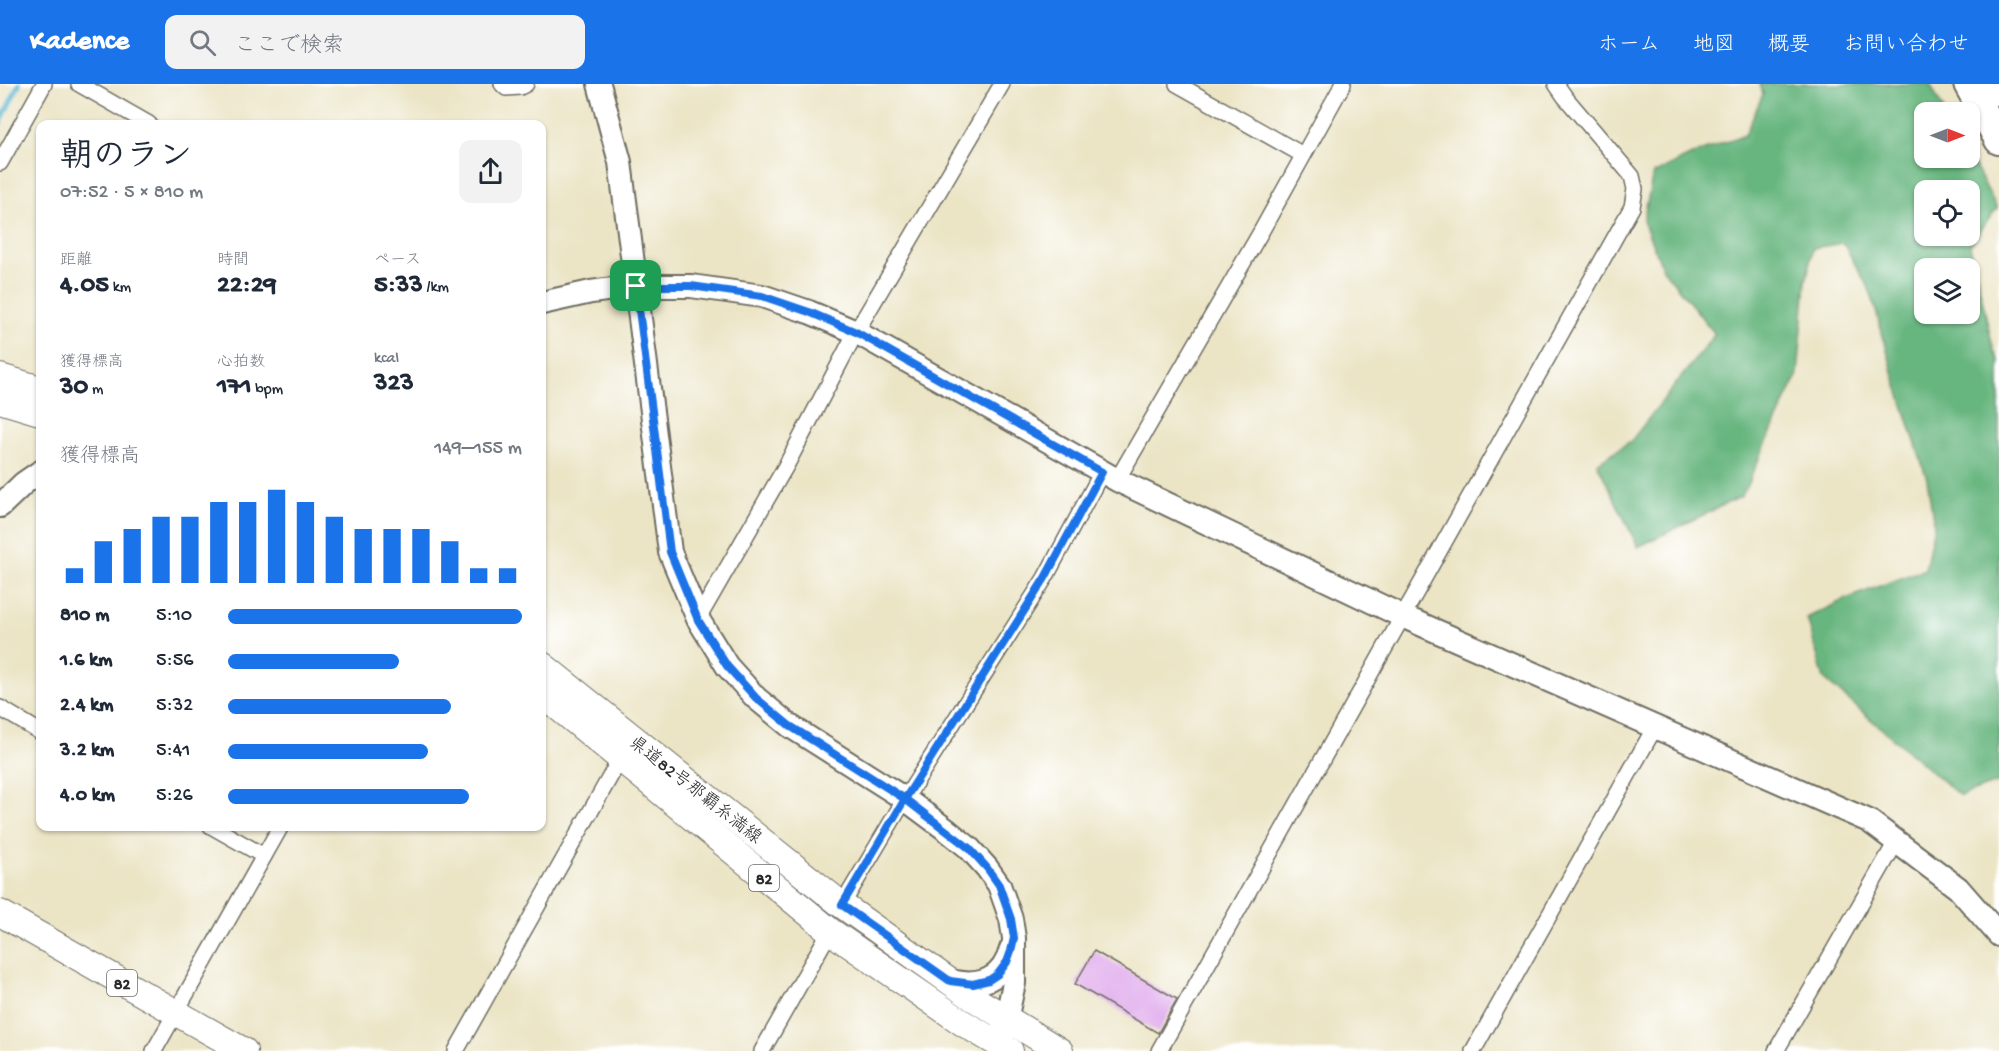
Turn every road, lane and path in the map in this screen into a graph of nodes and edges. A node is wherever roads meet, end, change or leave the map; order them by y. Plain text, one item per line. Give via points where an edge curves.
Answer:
1 (44, 84) edge
2 (79, 84) edge
3 (502, 84) edge
4 (525, 84) edge
5 (599, 84) edge
6 (1002, 84) edge
7 (1178, 84) edge
8 (1343, 84) edge
9 (1556, 84) edge
10 (1968, 84) edge
11 (1995, 84) edge
12 (1999, 91) edge
13 (142, 120) edge
14 (1999, 141) edge
15 (1303, 154) junction
16 (0, 163) edge
17 (636, 286) junction
18 (546, 302) edge
19 (856, 332) junction
20 (0, 377) edge
21 (36, 388) edge
22 (0, 400) edge
23 (36, 411) edge
24 (36, 475) edge
25 (1110, 476) junction
26 (0, 506) edge
27 (1402, 616) junction
28 (698, 620) junction
29 (546, 668) edge
30 (546, 697) edge
31 (0, 708) edge
32 (1655, 727) junction
33 (36, 730) edge
34 (620, 759) junction
35 (905, 799) junction
36 (220, 831) edge
37 (279, 831) edge
38 (1896, 842) junction
39 (264, 856) junction
40 (842, 905) junction
41 (0, 913) edge
42 (830, 931) junction
43 (1999, 935) edge
44 (1014, 938) junction
45 (950, 981) junction
46 (175, 1013) junction
47 (1007, 1019) junction
48 (1003, 1049) edge
49 (154, 1051) edge
50 (244, 1051) edge
51 (456, 1051) edge
52 (762, 1051) edge
53 (1060, 1051) edge
54 (1159, 1051) edge
55 (1473, 1051) edge
56 (1776, 1051) edge

1 - 16 street
2 - 13 street
3 - 4 street via 506,88
5 - 17 street via 620,162
6 - 19 street
7 - 15 street
8 - 15 street
9 - 27 street via 1632,176 1632,207
10 - 14 highway
11 - 12 highway
15 - 25 street via 1262,230
17 - 18 street
17 - 19 street via 691,286 762,296
17 - 28 street via 670,552
19 - 25 street
19 - 28 street
20 - 21 main road
22 - 23 main road
24 - 26 street
25 - 27 street
25 - 35 street
27 - 32 street
27 - 54 street
28 - 35 street via 727,666 756,698 790,726
29 - 40 main road, 県道82号那覇糸満線 / 82
30 - 34 main road, 県道82号那覇糸満線 / 82
31 - 33 street
32 - 38 street via 1869,821
32 - 55 street
34 - 42 main road, 県道82号那覇糸満線 / 82
34 - 51 street
35 - 40 street
35 - 44 street via 955,837 987,868 999,885
36 - 39 street
37 - 39 street
38 - 43 street via 1958,888
38 - 56 street
39 - 46 street
40 - 45 main road, 県道82号那覇糸満線 / 82
41 - 46 main road, 82
42 - 48 main road, 県道82号那覇糸満線 / 82
42 - 52 street
44 - 45 street via 1007,962 998,974 973,984
44 - 47 street via 1014,983
45 - 47 main road, 県道82号那覇糸満線 / 82
46 - 49 street
46 - 50 main road, 82
47 - 48 street
47 - 53 main road, 県道82号那覇糸満線 / 82

